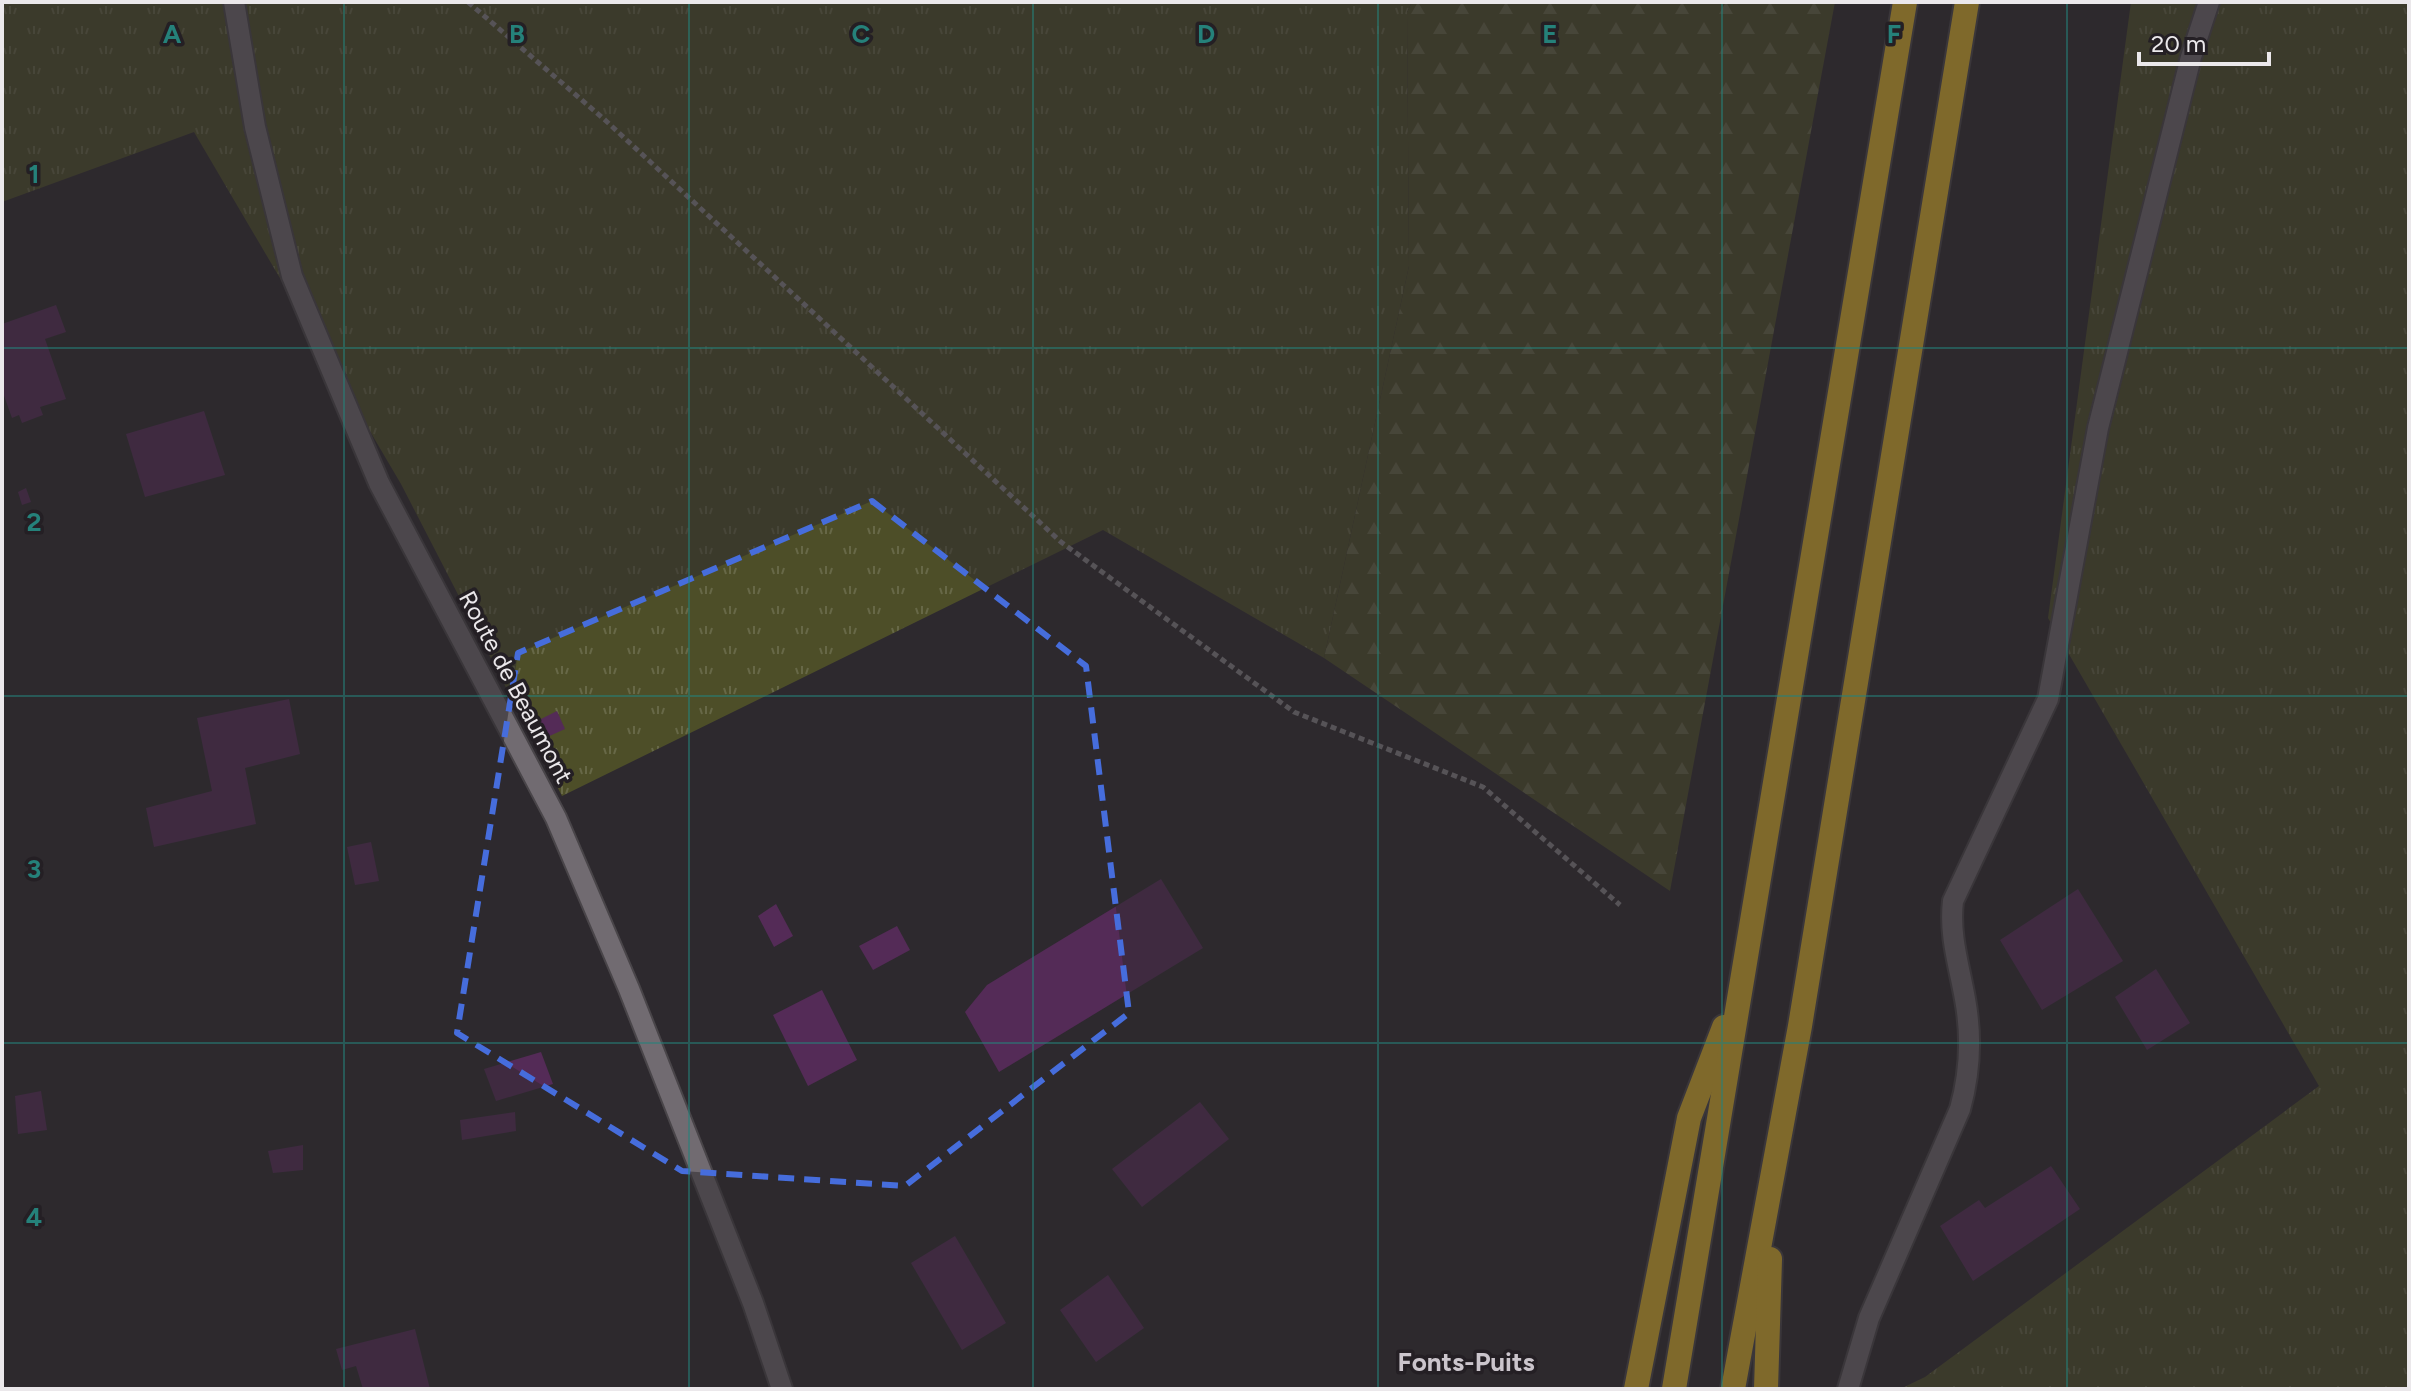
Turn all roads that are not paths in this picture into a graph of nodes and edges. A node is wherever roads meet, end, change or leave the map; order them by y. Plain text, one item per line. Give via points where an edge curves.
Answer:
1 (234, 2) edge
2 (1905, 2) edge
3 (1967, 2) edge
4 (2209, 2) edge
5 (1743, 977) junction
6 (1773, 1181) junction
7 (782, 1389) edge
8 (1636, 1389) edge
9 (1674, 1389) edge
10 (1733, 1389) edge
11 (1766, 1389) edge
12 (1848, 1389) edge

1 - 7 street, Route de Beaumont via 255,127 292,276 379,483 556,818 640,1017
2 - 5 highway
3 - 6 highway
4 - 12 street via 2098,428 2048,699 1953,901 1969,1076 1960,1109 1869,1318
5 - 8 highway via 1689,1118
5 - 9 highway
6 - 10 highway
6 - 11 highway

